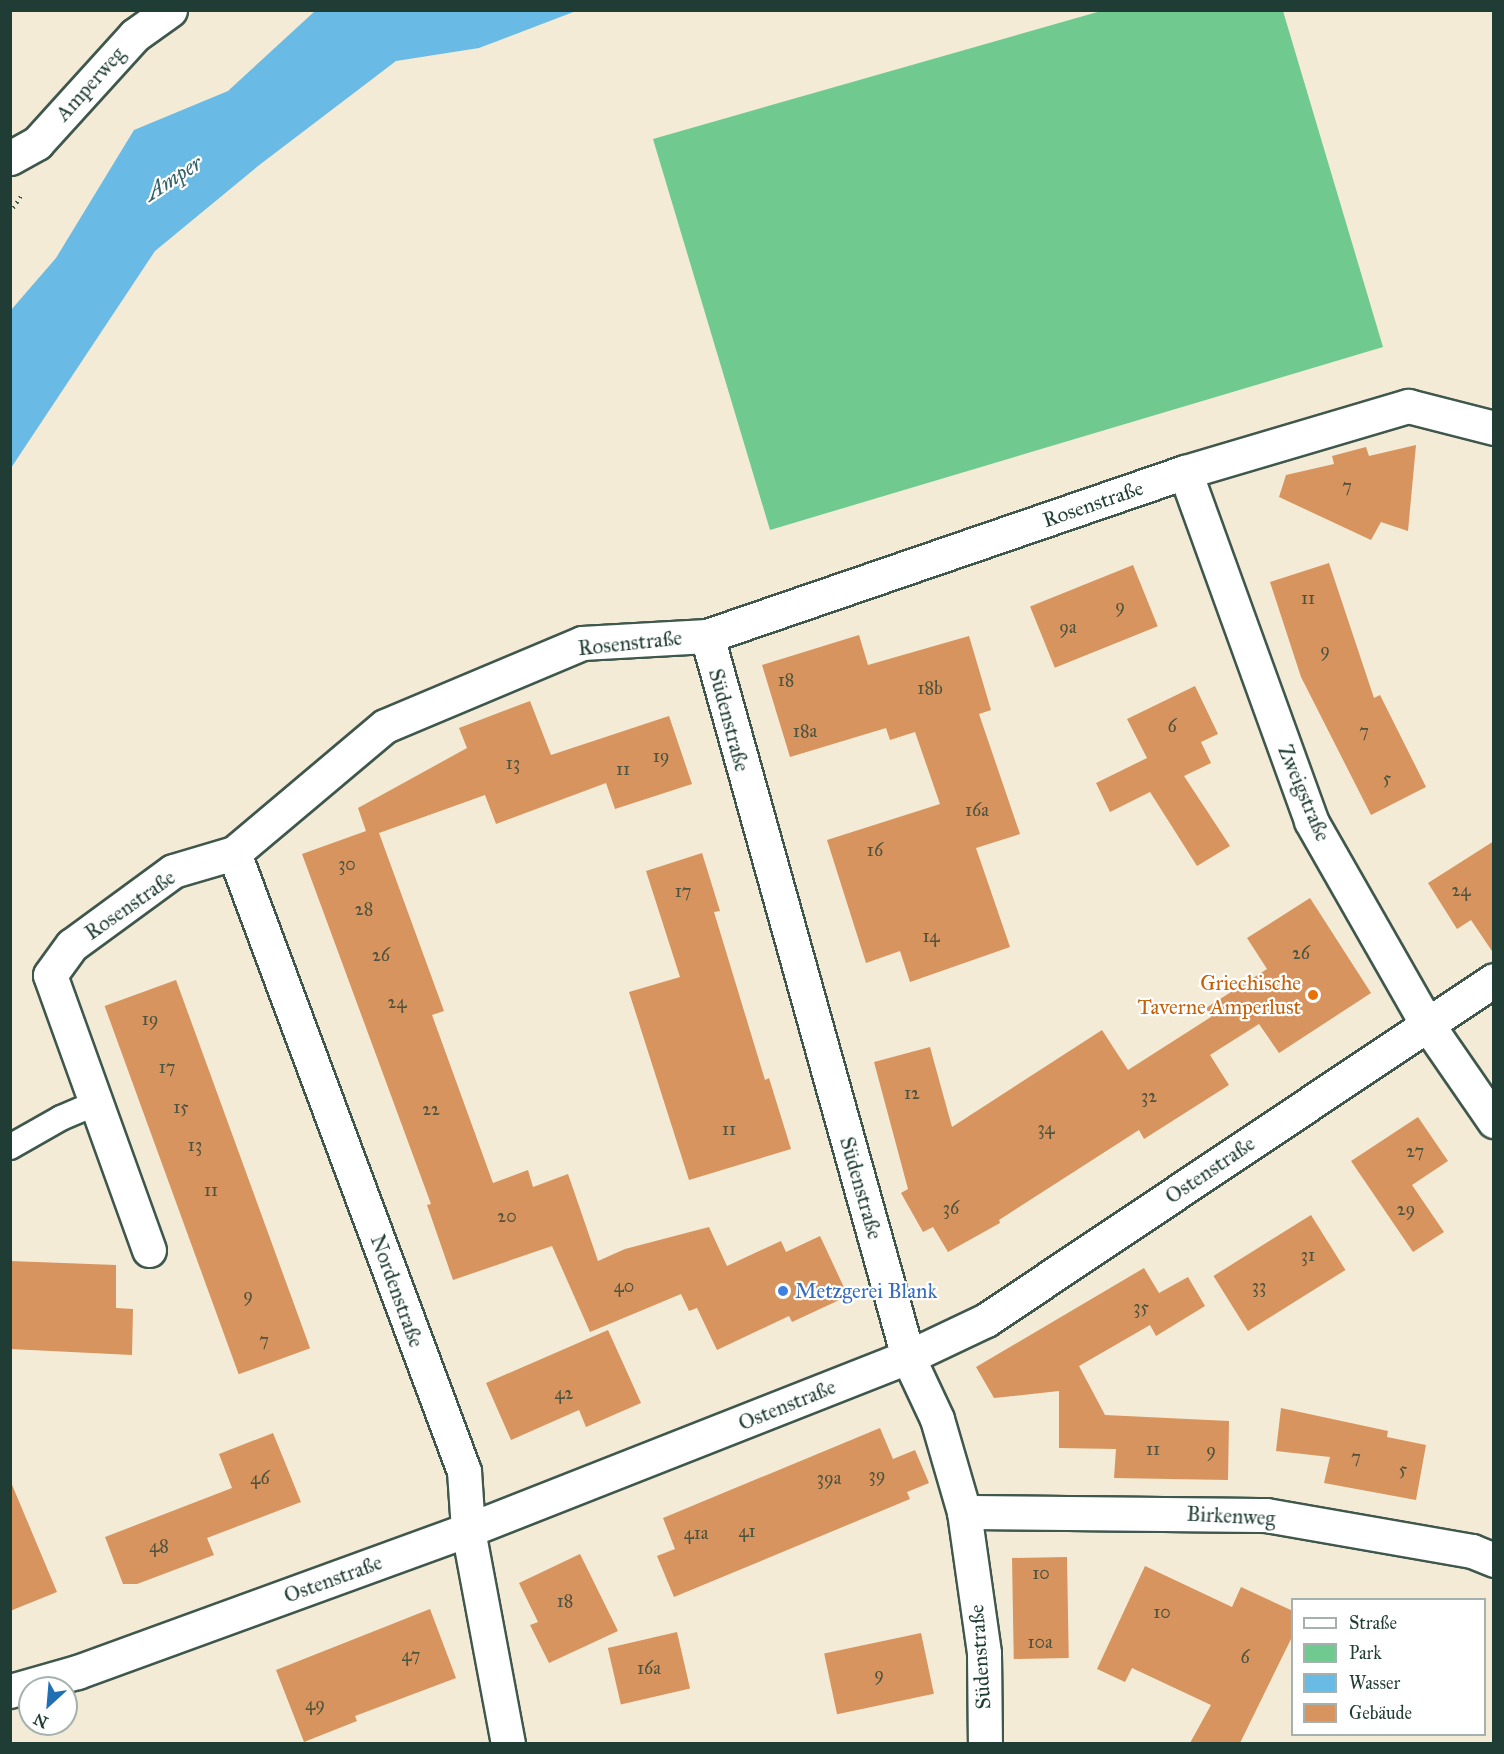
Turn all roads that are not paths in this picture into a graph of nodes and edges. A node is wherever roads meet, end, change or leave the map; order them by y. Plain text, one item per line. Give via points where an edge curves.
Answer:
1 (170, 10) edge
2 (10, 158) edge
3 (1494, 428) edge
4 (1185, 472) junction
5 (707, 636) junction
6 (234, 853) junction
7 (1494, 980) edge
8 (1427, 1023) junction
9 (96, 1103) junction
10 (1494, 1121) edge
11 (10, 1148) edge
12 (148, 1250) dead end
13 (908, 1357) junction
14 (964, 1512) junction
15 (468, 1530) junction
16 (1494, 1560) edge
17 (10, 1691) edge
18 (508, 1743) edge
19 (985, 1743) edge

1 - 2 street, Amperweg via 135,35 37,143
3 - 4 street, Rosenstraße via 1408,406
4 - 5 street, Rosenstraße
4 - 8 street, Zweigstraße via 1311,820
5 - 6 street, Rosenstraße via 582,643 385,726
5 - 13 street, Südenstraße
6 - 9 street, Rosenstraße via 173,871 72,945 50,975
6 - 15 street, Nordenstraße via 464,1471
7 - 8 street, Ostenstraße
8 - 10 street, Zweigstraße
8 - 13 street, Ostenstraße via 986,1320
9 - 11 lane
9 - 12 street, Rosenstraße
13 - 14 street, Südenstraße via 937,1419
13 - 15 street, Ostenstraße
14 - 16 street, Birkenweg via 1266,1515 1472,1551
14 - 19 street, Südenstraße via 984,1653
15 - 17 street, Ostenstraße via 78,1672
15 - 18 street, Nordenstraße

